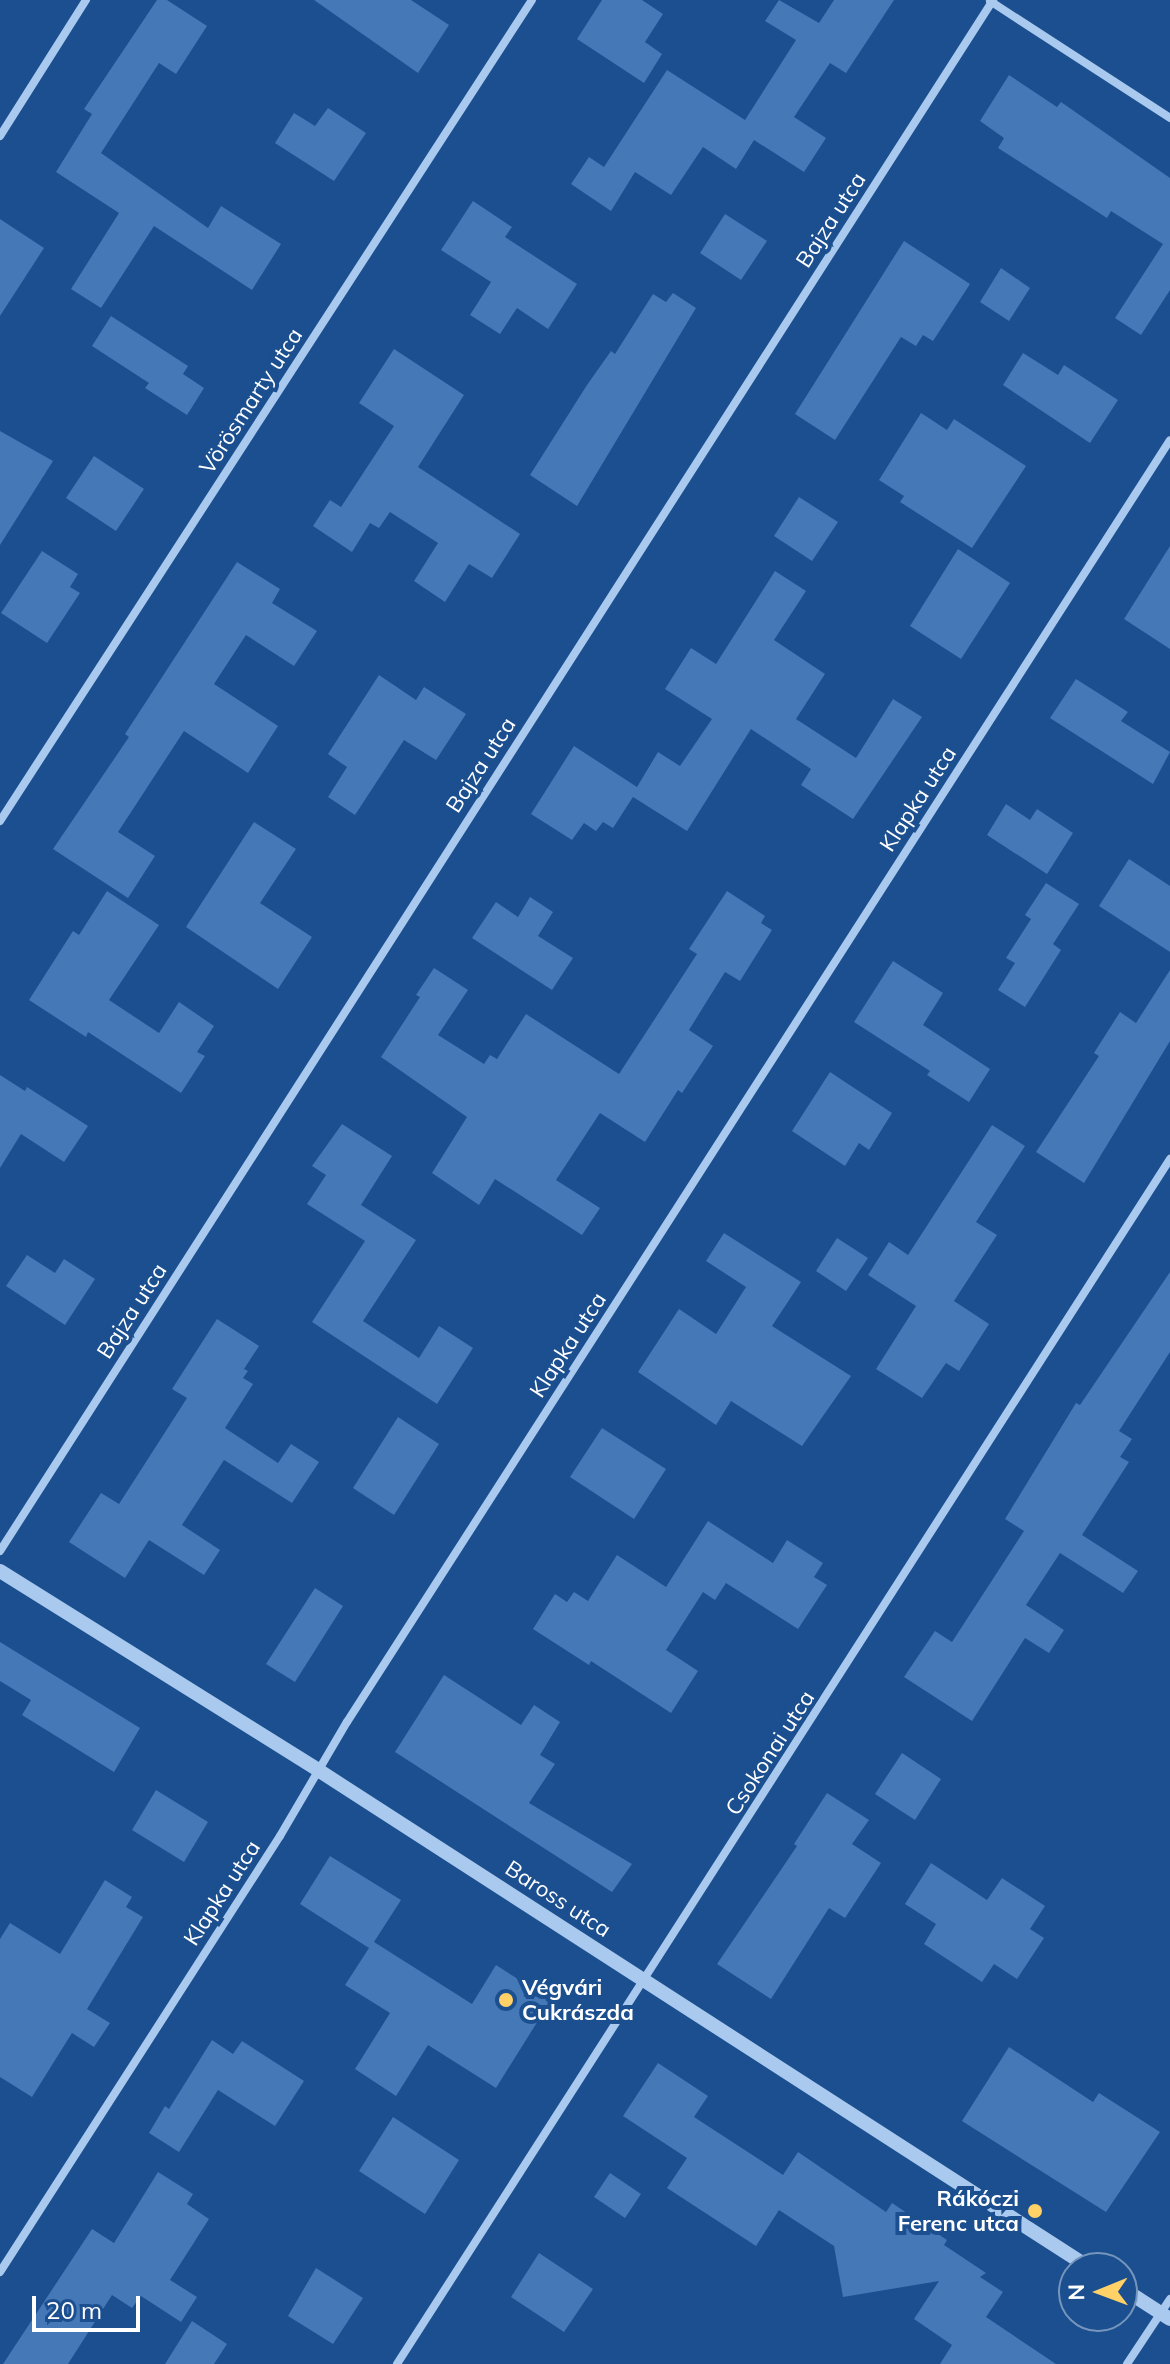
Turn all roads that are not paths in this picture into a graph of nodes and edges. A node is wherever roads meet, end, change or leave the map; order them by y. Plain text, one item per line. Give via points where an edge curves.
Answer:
1 (86, 0) edge
2 (532, 0) edge
3 (991, 1) edge
4 (1170, 118) edge
5 (0, 136) edge
6 (1170, 440) edge
7 (0, 821) edge
8 (1170, 1159) edge
9 (0, 1551) edge
10 (0, 1571) edge
11 (318, 1770) junction
12 (644, 1981) junction
13 (1065, 2252) edge
14 (0, 2272) edge
15 (1138, 2298) edge
16 (1170, 2299) edge
17 (1165, 2316) edge
18 (397, 2364) edge
19 (1127, 2364) edge

1 - 5 street
2 - 7 street, Vörösmarty utca
3 - 4 street
3 - 9 street, Bajza utca
6 - 11 street, Klapka utca
8 - 12 street, Csokonai utca
10 - 11 street, Baross utca
11 - 12 street, Baross utca
11 - 14 street, Klapka utca
12 - 13 street, Baross utca
12 - 18 street, Csokonai utca
15 - 17 street
16 - 17 street
17 - 19 street

